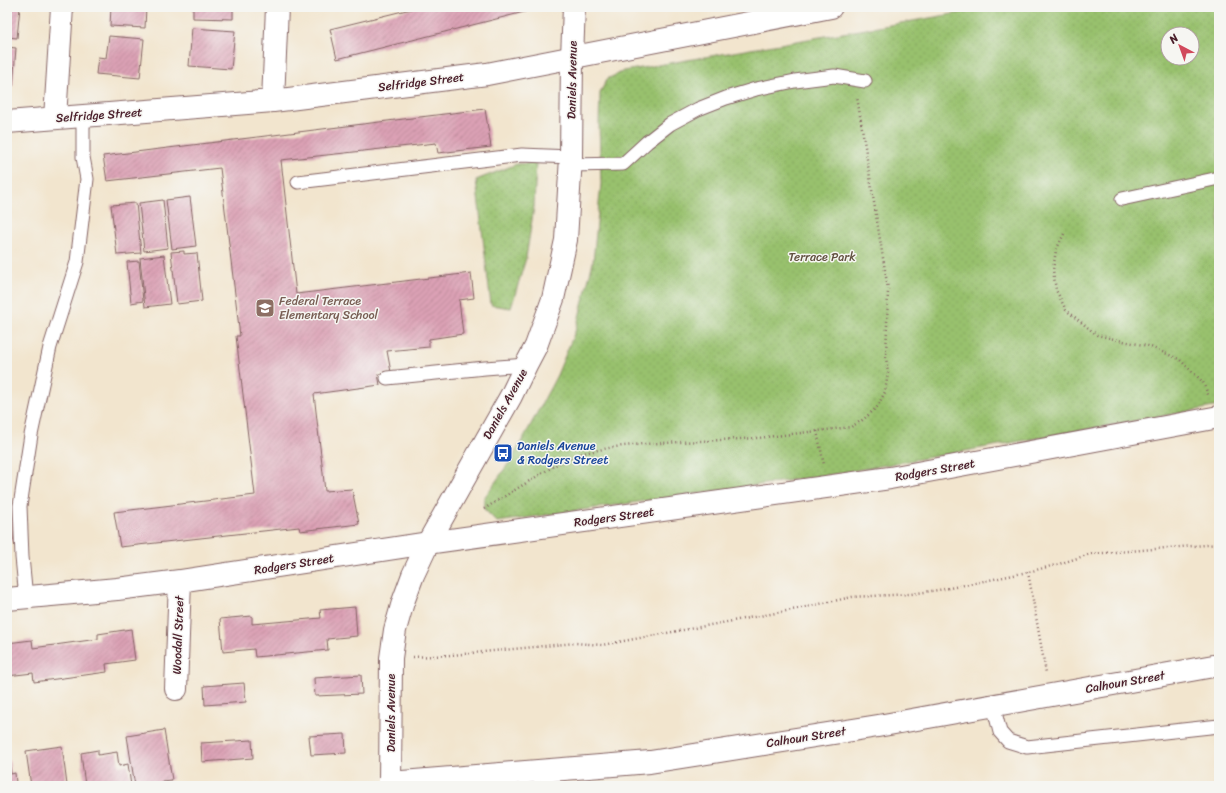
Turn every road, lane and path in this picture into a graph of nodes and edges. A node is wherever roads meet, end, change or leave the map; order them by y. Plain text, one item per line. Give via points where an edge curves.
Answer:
1 (62, 7) edge
2 (277, 7) edge
3 (574, 7) edge
4 (831, 7) edge
5 (572, 57) junction
6 (859, 80) joint
7 (273, 101) junction
8 (83, 116) junction
9 (55, 118) junction
10 (7, 122) edge
11 (571, 161) junction
12 (1219, 178) edge
13 (298, 182) dead end
14 (1122, 199) dead end
15 (1064, 234) dead end
16 (526, 365) junction
17 (387, 378) dead end
18 (1218, 417) edge
19 (817, 431) junction
20 (824, 459) dead end
21 (484, 509) dead end
22 (428, 543) junction
23 (1219, 544) edge
24 (1028, 572) junction
25 (180, 581) junction
26 (17, 598) edge
27 (391, 658) junction
28 (1219, 665) edge
29 (176, 689) dead end
30 (1050, 695) junction
31 (993, 705) junction
32 (1219, 726) edge
33 (390, 784) edge

1 - 9 street
2 - 7 street
3 - 5 street, Daniels Avenue
4 - 5 street, Selfridge Street
5 - 7 street, Selfridge Street via 487,74
5 - 11 street, Daniels Avenue
6 - 11 lane via 834,76 756,89 698,109 670,124 623,164
6 - 19 path via 888,289 888,373 885,392 877,407 864,419 851,427
7 - 8 street, Selfridge Street
8 - 9 street, Selfridge Street
8 - 26 lane via 83,157 87,179 76,262 50,347 31,436 20,506 22,557
9 - 10 street, Selfridge Street
11 - 13 lane via 522,155
11 - 16 street, Daniels Avenue via 566,240 553,299 536,346
12 - 14 lane
15 - 18 path via 1056,250 1053,270 1056,290 1066,310 1097,334 1148,346 1179,358 1203,382
16 - 17 lane
16 - 22 street, Daniels Avenue
18 - 22 street, Rodgers Street via 890,478
19 - 20 path
19 - 21 path via 736,440 643,444 583,453 551,468
22 - 25 street, Rodgers Street
22 - 27 street, Daniels Avenue via 403,602
23 - 24 path via 1090,554
24 - 27 path via 911,594 852,597 602,645 575,643
24 - 30 path
25 - 26 street, Rodgers Street
25 - 29 street, Woodall Street
27 - 33 street, Daniels Avenue
28 - 30 street, Calhoun Street
30 - 31 street, Calhoun Street
31 - 32 lane via 1000,732 1008,741 1027,747
31 - 33 street, Calhoun Street via 650,762

